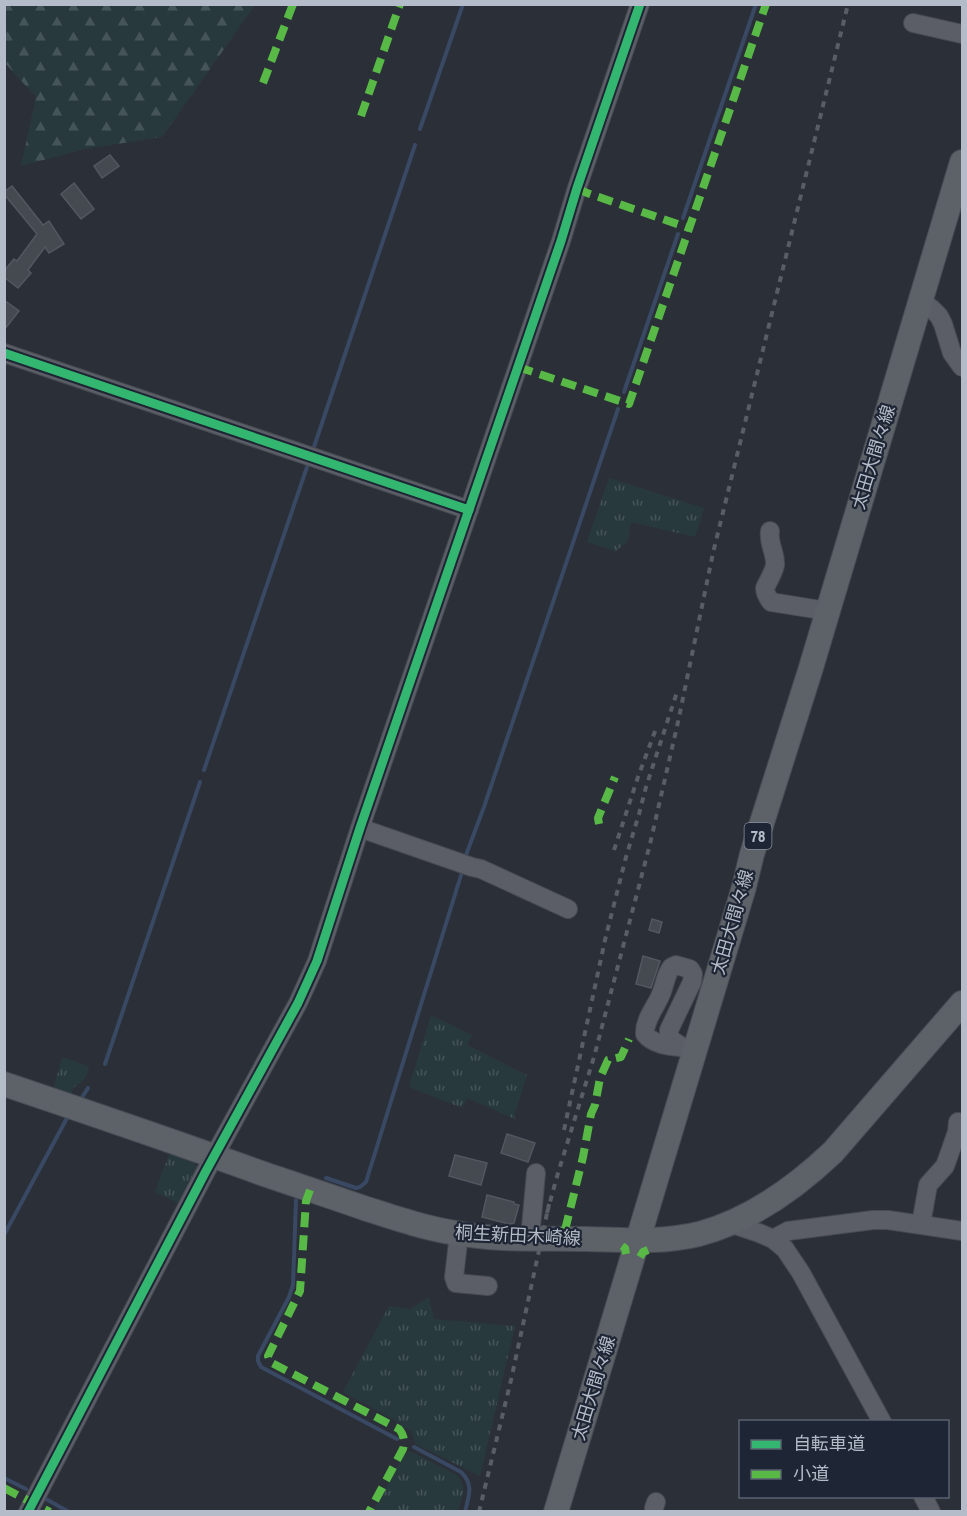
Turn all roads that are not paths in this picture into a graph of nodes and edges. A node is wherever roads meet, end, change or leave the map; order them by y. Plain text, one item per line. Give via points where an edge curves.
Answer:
1 (640, 4) edge
2 (913, 23) dead end
3 (963, 34) edge
4 (963, 162) edge
5 (919, 303) junction
6 (4, 353) edge
7 (963, 367) edge
8 (469, 510) junction
9 (770, 531) dead end
10 (827, 611) junction
11 (360, 828) junction
12 (568, 909) dead end
13 (963, 1004) edge
14 (4, 1084) edge
15 (958, 1122) dead end
16 (214, 1156) junction
17 (536, 1173) dead end
18 (729, 1223) junction
19 (921, 1224) junction
20 (963, 1231) edge
21 (459, 1234) junction
22 (530, 1238) junction
23 (773, 1239) junction
24 (638, 1241) junction
25 (489, 1286) dead end
26 (881, 1420) edge
27 (924, 1498) edge
28 (28, 1512) edge
29 (556, 1512) edge
30 (931, 1512) edge

1 - 8 street
2 - 3 street
4 - 5 main road, 太田大間々線 / 78
5 - 7 street via 939,316 952,353
5 - 10 main road, 太田大間々線 / 78
6 - 8 street
8 - 11 street
9 - 10 street via 775,566 765,588 768,599
10 - 24 main road, 太田大間々線 / 78 via 744,887 688,1048
11 - 12 street via 481,869
11 - 16 street via 317,961
13 - 18 main road, 桐生新田木崎線 via 815,1169 779,1197
14 - 16 main road, 桐生新田木崎線
15 - 19 street via 945,1166 928,1185
16 - 21 main road, 桐生新田木崎線 via 393,1218
16 - 28 street
17 - 22 street
18 - 23 street
18 - 24 main road, 桐生新田木崎線 via 684,1237
19 - 20 street
19 - 23 street via 873,1220 788,1231
21 - 22 main road, 桐生新田木崎線
21 - 25 street via 456,1283
22 - 24 main road, 桐生新田木崎線
23 - 26 street via 801,1273
24 - 29 main road, 太田大間々線 / 78
27 - 30 street

